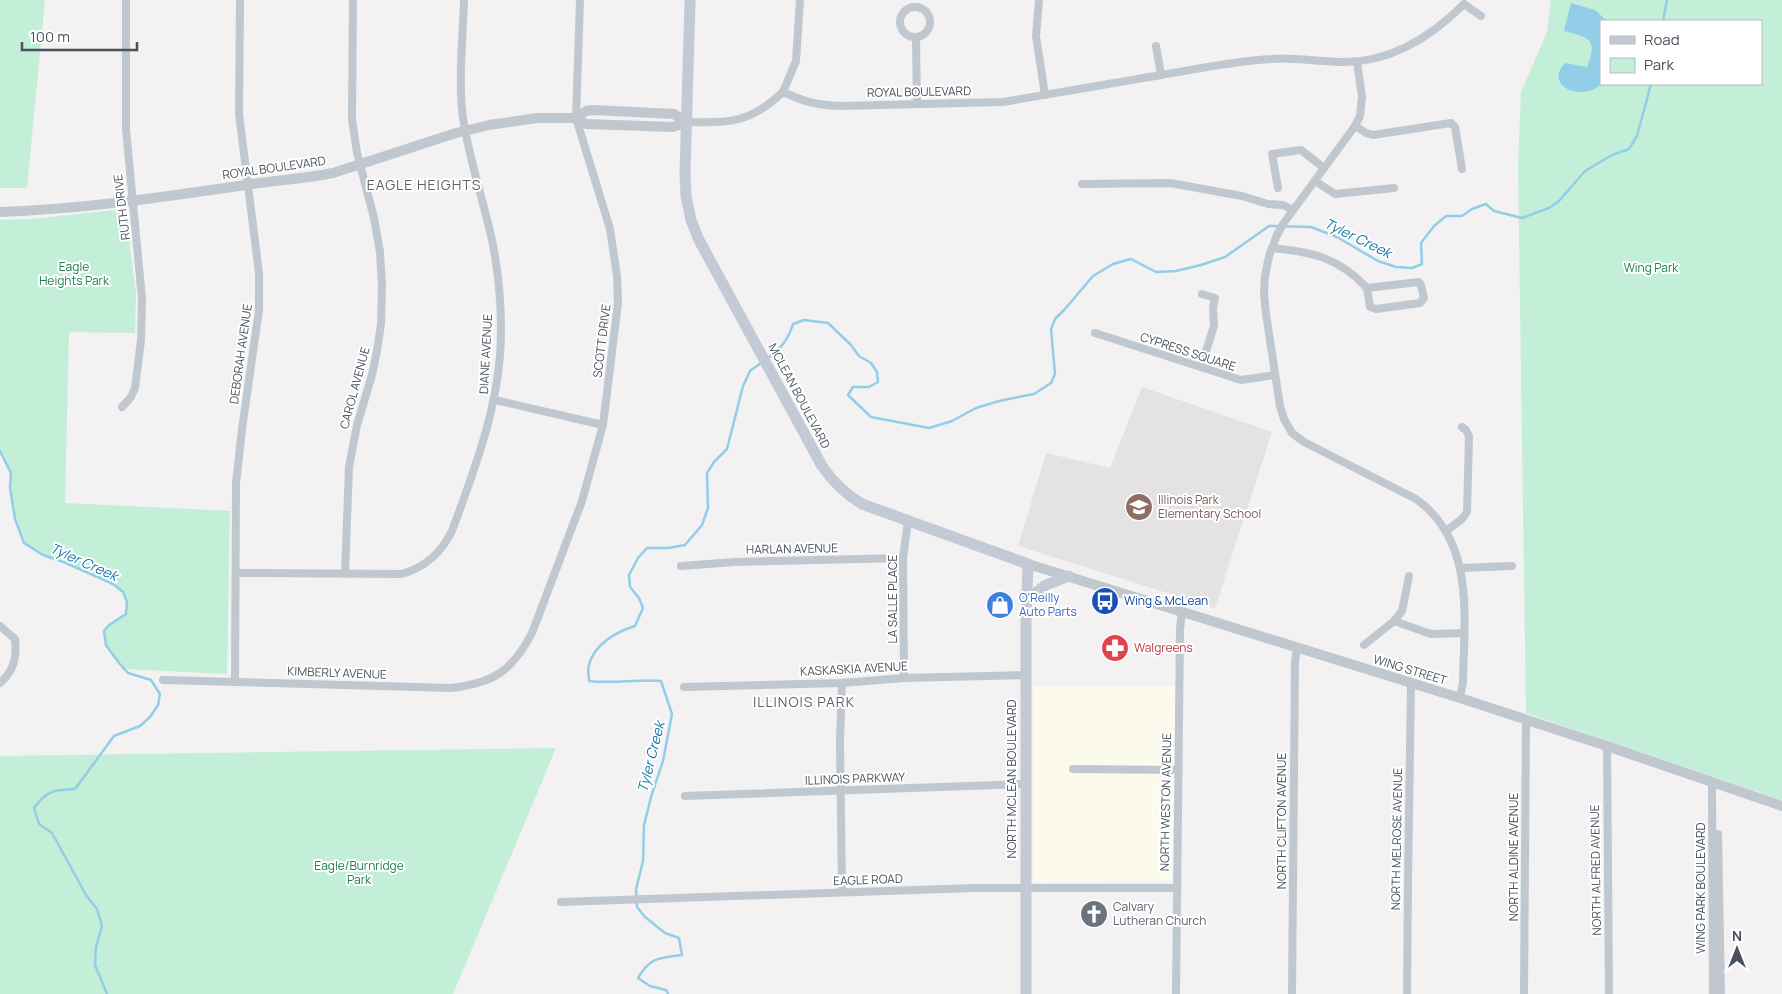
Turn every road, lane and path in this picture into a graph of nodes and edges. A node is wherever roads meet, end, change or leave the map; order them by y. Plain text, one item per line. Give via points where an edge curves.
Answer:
1 (126, 0) edge
2 (240, 0) edge
3 (352, 0) edge
4 (464, 0) edge
5 (580, 0) edge
6 (690, 0) edge
7 (800, 0) edge
8 (1039, 0) edge
9 (1465, 2) edge
10 (1481, 16) dead end
11 (916, 38) junction
12 (1156, 46) dead end
13 (1357, 62) junction
14 (1161, 75) junction
15 (783, 92) junction
16 (1045, 96) junction
17 (917, 104) junction
18 (576, 118) junction
19 (686, 122) junction
20 (1355, 126) junction
21 (466, 130) junction
22 (360, 164) junction
23 (1324, 168) junction
24 (1462, 169) dead end
25 (1315, 181) junction
26 (247, 184) junction
27 (1082, 184) dead end
28 (1278, 188) dead end
29 (1394, 188) dead end
30 (132, 201) junction
31 (0, 212) edge
32 (1291, 212) junction
33 (1272, 248) junction
34 (1367, 288) junction
35 (1202, 294) dead end
36 (1095, 333) dead end
37 (1201, 367) junction
38 (1275, 375) junction
39 (495, 400) junction
40 (122, 407) dead end
41 (603, 426) junction
42 (1462, 427) dead end
43 (908, 520) junction
44 (1446, 531) junction
45 (904, 558) junction
46 (1028, 564) junction
47 (681, 566) dead end
48 (1512, 566) dead end
49 (1461, 568) junction
50 (236, 573) junction
51 (345, 574) junction
52 (1069, 576) junction
53 (1409, 576) dead end
54 (1026, 600) junction
55 (1182, 611) junction
56 (1394, 621) junction
57 (0, 626) edge
58 (1464, 633) junction
59 (1364, 644) dead end
60 (1297, 648) junction
61 (505, 669) joint
62 (1026, 675) junction
63 (904, 678) junction
64 (163, 680) dead end
65 (235, 682) junction
66 (842, 683) junction
67 (0, 684) edge
68 (1411, 684) junction
69 (684, 687) dead end
70 (1460, 698) junction
71 (1526, 721) junction
72 (1607, 746) junction
73 (1073, 769) dead end
74 (1178, 770) junction
75 (1715, 783) junction
76 (1026, 784) junction
77 (841, 790) junction
78 (685, 796) dead end
79 (1782, 806) edge
80 (1177, 888) junction
81 (1026, 889) junction
82 (842, 892) junction
83 (561, 902) dead end
84 (1026, 994) edge
85 (1176, 994) edge
86 (1292, 994) edge
87 (1407, 994) edge
88 (1524, 994) edge
89 (1609, 994) edge
90 (1713, 994) edge
91 (1721, 994) edge

1 - 30 street, RUTH DRIVE via 126,128
2 - 26 street, DEBORAH AVENUE via 239,114
3 - 22 street, CAROL AVENUE via 352,106
4 - 21 street, DIANE AVENUE via 461,94
5 - 18 street, SCOTT DRIVE
6 - 19 main road
7 - 15 street via 796,61
8 - 16 street via 1036,36
9 - 10 street, ROYAL BOULEVARD
9 - 13 street, ROYAL BOULEVARD via 1421,40 1387,55
11 - 11 street via 926,32 930,24 926,11 918,6 906,10 901,19 906,34
11 - 17 street
12 - 14 street
13 - 14 street, ROYAL BOULEVARD via 1272,58
13 - 20 street via 1362,104
14 - 16 street, ROYAL BOULEVARD
15 - 17 street, ROYAL BOULEVARD via 819,105
15 - 19 street, ROYAL BOULEVARD via 746,118
16 - 17 street, ROYAL BOULEVARD via 1002,102
18 - 19 street, ROYAL BOULEVARD via 586,124 674,127
18 - 21 street, ROYAL BOULEVARD via 537,118
18 - 41 street, SCOTT DRIVE via 610,229 618,290
19 - 43 main road, MCLEAN BOULEVARD via 686,196 691,220 818,459 845,493 862,504
20 - 23 street
20 - 24 street via 1374,135 1451,123 1455,127
21 - 22 street, ROYAL BOULEVARD
21 - 39 street, DIANE AVENUE via 497,274 501,331
22 - 26 street, ROYAL BOULEVARD via 314,177
22 - 51 street, CAROL AVENUE via 380,252 381,324 349,467
23 - 25 street
23 - 28 street via 1301,150 1272,154
25 - 29 street via 1335,194
25 - 32 street
26 - 30 street, ROYAL BOULEVARD
26 - 50 street, DEBORAH AVENUE via 259,273 259,310 238,455
27 - 32 street via 1170,183 1242,196 1283,206
30 - 31 street, ROYAL BOULEVARD
30 - 40 street, RUTH DRIVE via 141,281 140,340 135,388
32 - 33 street
33 - 34 street via 1326,258 1349,270
33 - 38 street via 1264,293
34 - 34 street via 1372,309 1423,300 1419,282
35 - 37 street via 1215,298 1214,326
36 - 37 street, CYPRESS SQUARE
37 - 38 street, CYPRESS SQUARE via 1241,380
38 - 44 street via 1284,419 1297,437 1416,499
39 - 41 street
39 - 51 street, DIANE AVENUE via 479,458 452,532 438,553 419,567 402,574
41 - 61 street, SCOTT DRIVE via 582,500 532,633 522,652
42 - 44 street via 1469,436 1468,507 1462,519
43 - 45 street, LA SALLE PLACE
43 - 46 main road, MCLEAN BOULEVARD
44 - 49 street
45 - 47 street, HARLAN AVENUE
45 - 63 street, LA SALLE PLACE
46 - 52 street, WING STREET
46 - 54 main road, NORTH MCLEAN BOULEVARD
48 - 49 street
49 - 58 street
50 - 51 street, DIANE AVENUE
50 - 65 street, DEBORAH AVENUE
52 - 54 main road via 1046,585
52 - 55 street, WING STREET
53 - 56 street via 1402,610
54 - 62 main road, NORTH MCLEAN BOULEVARD
55 - 60 street, WING STREET
55 - 74 street, NORTH WESTON AVENUE
56 - 58 street via 1431,634
56 - 59 street
57 - 67 street via 15,639 16,650 12,669
58 - 70 street
60 - 68 street, WING STREET
60 - 86 street, NORTH CLIFTON AVENUE via 1294,671
61 - 65 street, KIMBERLY AVENUE via 482,683 450,688
62 - 63 street, KASKASKIA AVENUE
62 - 76 main road, NORTH MCLEAN BOULEVARD
63 - 66 street, KASKASKIA AVENUE
64 - 65 street, KIMBERLY AVENUE
66 - 69 street, KASKASKIA AVENUE
66 - 77 street
68 - 70 street, WING STREET
68 - 87 street, NORTH MELROSE AVENUE
70 - 71 street, WING STREET
71 - 72 street, WING STREET
71 - 88 street, NORTH ALDINE AVENUE
72 - 75 street, WING STREET
72 - 89 street, NORTH ALFRED AVENUE
73 - 74 street
74 - 80 street, NORTH WESTON AVENUE
75 - 79 street, WING STREET
75 - 90 street, WING PARK BOULEVARD
75 - 91 street, WING PARK BOULEVARD
76 - 77 street, ILLINOIS PARKWAY
76 - 81 main road, NORTH MCLEAN BOULEVARD
77 - 78 street, ILLINOIS PARKWAY
77 - 82 street
80 - 81 street, EAGLE ROAD
80 - 85 street, NORTH WESTON AVENUE
81 - 82 street, EAGLE ROAD
81 - 84 main road, NORTH MCLEAN BOULEVARD
82 - 83 street, EAGLE ROAD

